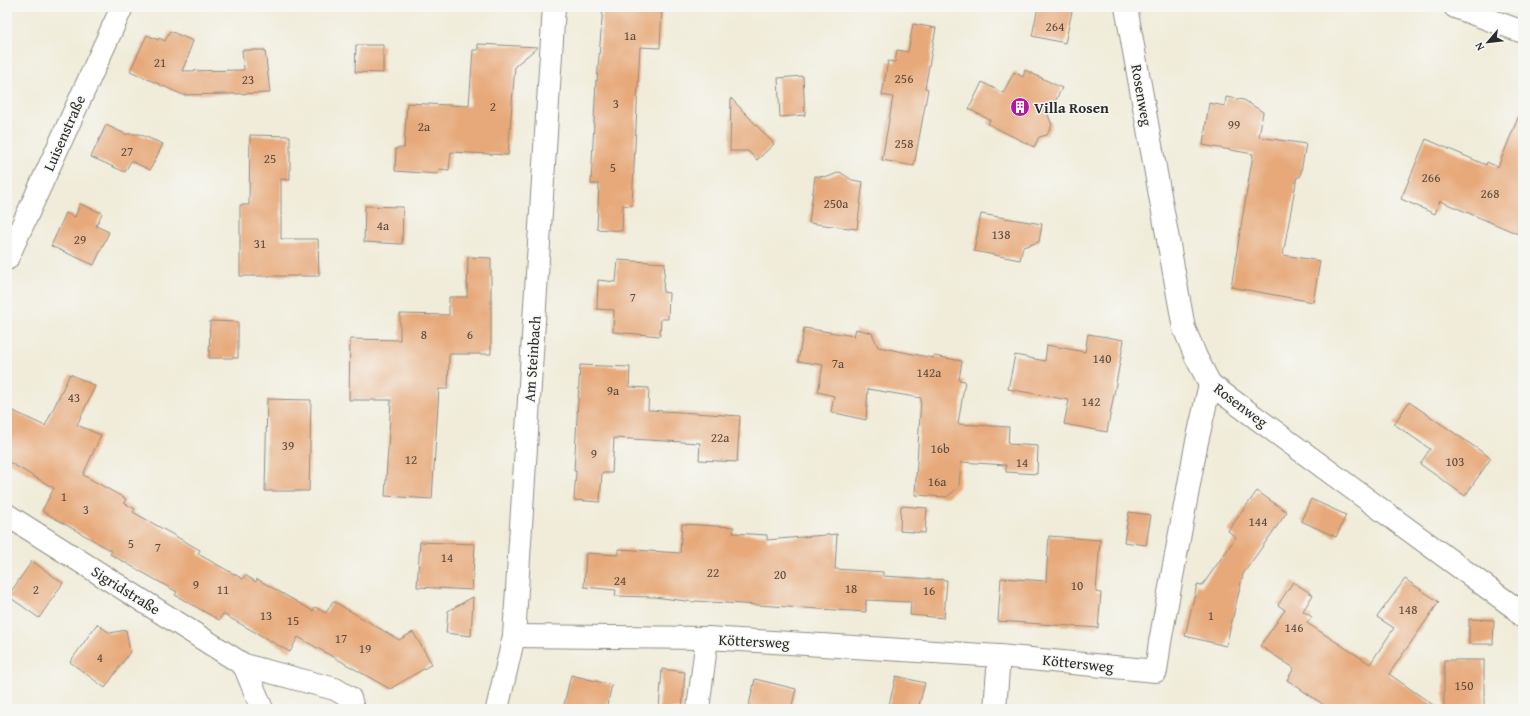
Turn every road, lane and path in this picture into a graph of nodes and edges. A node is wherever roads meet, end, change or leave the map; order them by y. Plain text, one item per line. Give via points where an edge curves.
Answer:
1 (122, 7) edge
2 (554, 7) edge
3 (1126, 7) edge
4 (1455, 7) edge
5 (1523, 32) edge
6 (7, 259) edge
7 (1210, 384) junction
8 (7, 515) edge
9 (1523, 617) edge
10 (514, 636) junction
11 (707, 638) junction
12 (999, 656) junction
13 (244, 665) junction
14 (262, 709) edge
15 (353, 709) edge
16 (497, 709) edge
17 (698, 709) edge
18 (995, 709) edge

1 - 6 street, Luisenstraße
2 - 10 street, Am Steinbach
3 - 7 street, Rosenweg via 1184,328
4 - 5 street
7 - 9 street, Rosenweg via 1515,608
7 - 12 street, Köttersweg via 1196,446 1156,671
8 - 13 street, Sigridstraße
10 - 11 street, Köttersweg
10 - 16 street, Am Steinbach
11 - 12 street, Köttersweg
11 - 17 street, Köttersweg
12 - 18 street
13 - 14 street
13 - 15 street, Sigridstraße via 335,689 350,698

